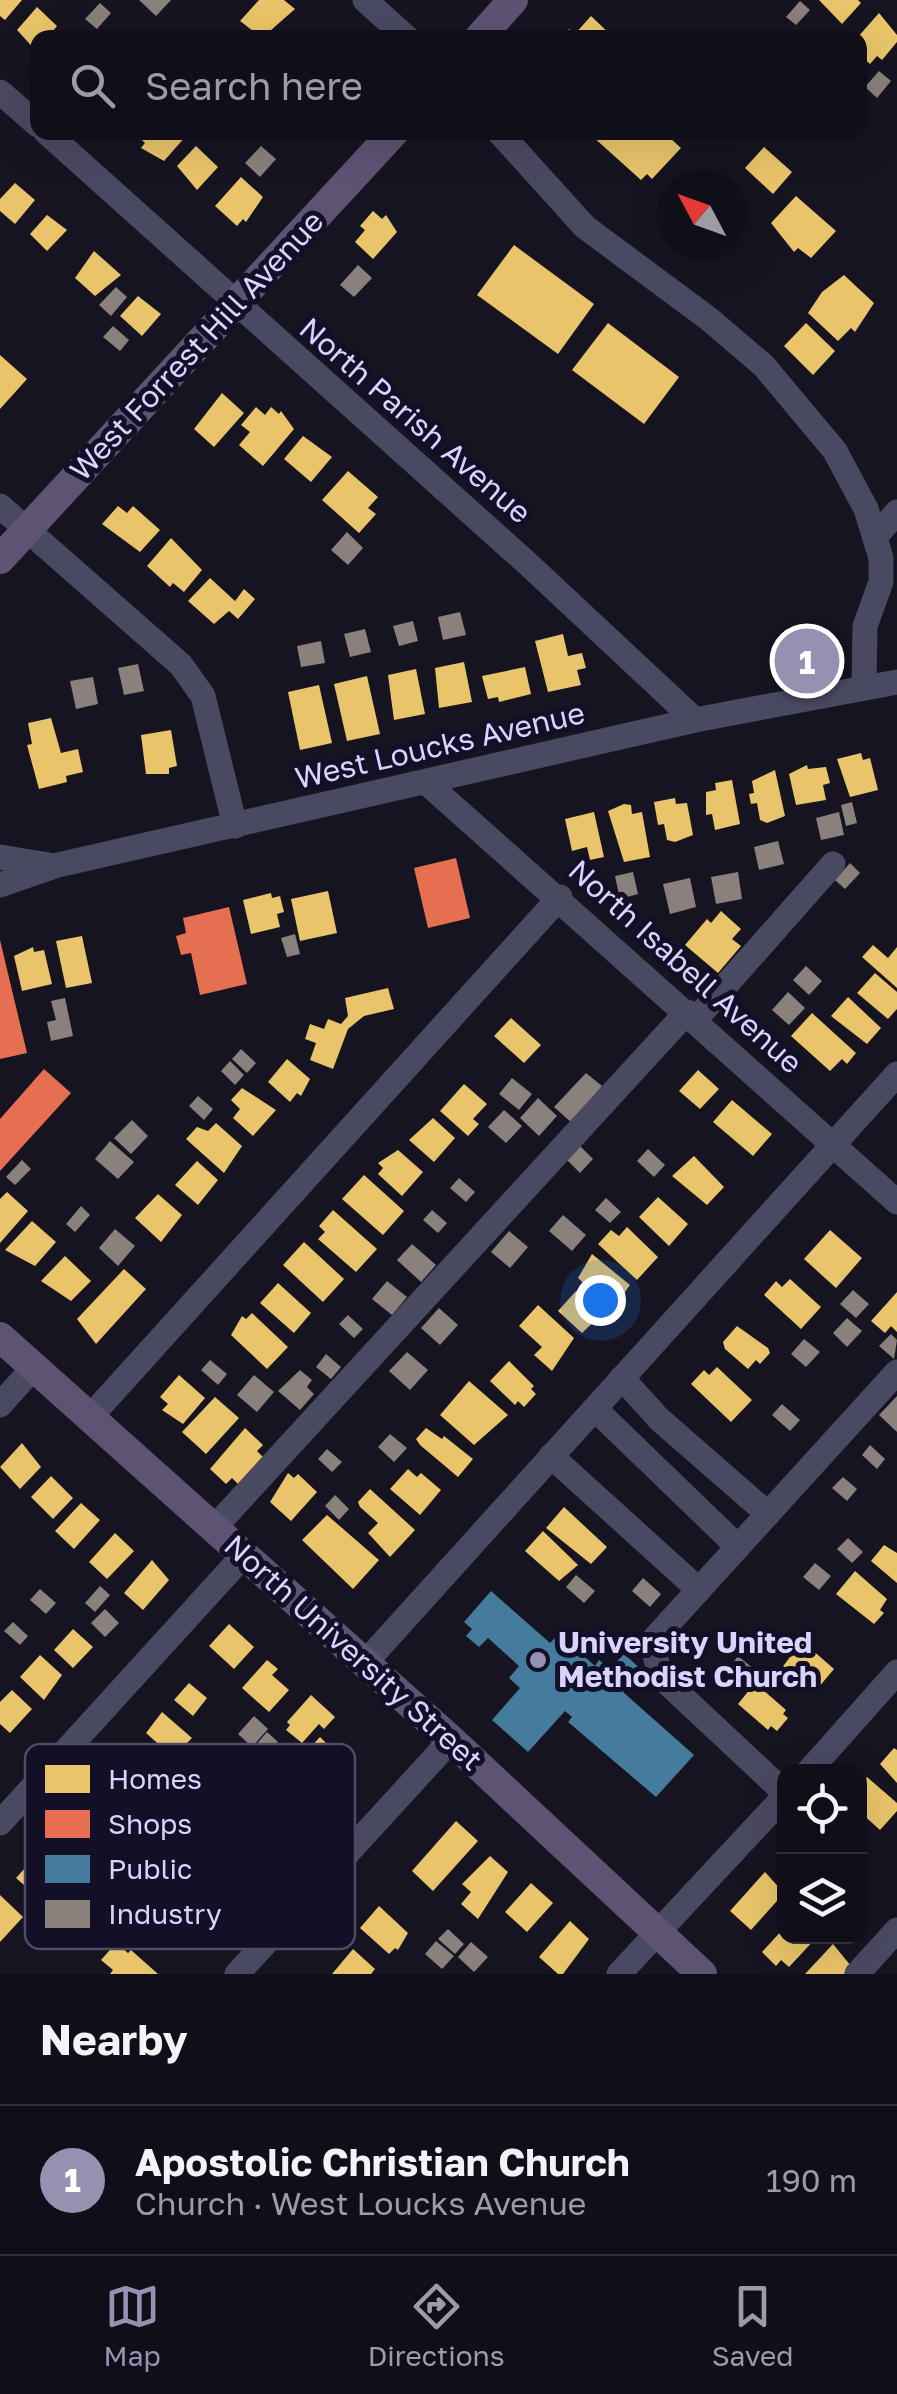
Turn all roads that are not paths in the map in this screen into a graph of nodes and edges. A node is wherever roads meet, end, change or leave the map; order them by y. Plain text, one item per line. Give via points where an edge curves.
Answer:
1 (364, 0) edge
2 (513, 0) edge
3 (398, 30) edge
4 (487, 30) edge
5 (0, 92) edge
6 (30, 119) edge
7 (55, 140) edge
8 (387, 140) edge
9 (506, 140) edge
10 (239, 303) junction
11 (0, 506) edge
12 (897, 512) edge
13 (26, 530) junction
14 (875, 537) junction
15 (0, 560) edge
16 (897, 682) edge
17 (864, 687) junction
18 (695, 720) junction
19 (428, 784) junction
20 (235, 826) junction
21 (0, 857) edge
22 (834, 864) dead end
23 (58, 865) junction
24 (0, 885) edge
25 (560, 897) junction
26 (691, 1016) junction
27 (897, 1074) edge
28 (834, 1145) junction
29 (897, 1202) edge
30 (0, 1337) edge
31 (34, 1368) junction
32 (897, 1372) edge
33 (622, 1378) junction
34 (0, 1405) edge
35 (594, 1409) junction
36 (90, 1416) junction
37 (551, 1456) junction
38 (768, 1514) junction
39 (214, 1528) junction
40 (738, 1547) junction
41 (244, 1555) junction
42 (699, 1590) junction
43 (364, 1664) junction
44 (897, 1672) edge
45 (451, 1740) junction
46 (72, 1744) edge
47 (815, 1764) edge
48 (777, 1788) edge
49 (25, 1796) edge
50 (777, 1803) edge
51 (0, 1823) edge
52 (355, 1845) edge
53 (897, 1930) edge
54 (656, 1933) junction
55 (260, 1949) edge
56 (237, 1974) edge
57 (619, 1974) edge
58 (702, 1974) edge
59 (857, 1974) edge

1 - 3 street
2 - 4 main road
5 - 6 street
7 - 10 street, North Parish Avenue
8 - 10 main road, West Forrest Hill Avenue
9 - 14 street via 584,227 764,366 835,451
10 - 13 main road, West Forrest Hill Avenue
10 - 18 street, North Parish Avenue
11 - 13 street
12 - 14 street
13 - 15 main road, West Forrest Hill Avenue
13 - 20 street via 181,665 203,696
14 - 17 street via 881,582 865,626
16 - 17 street, West Loucks Avenue
17 - 18 street, West Loucks Avenue
18 - 19 street, West Loucks Avenue
19 - 20 street, West Loucks Avenue
19 - 25 street, North Isabell Avenue
20 - 23 street, West Loucks Avenue
21 - 23 street
22 - 26 street
23 - 24 street, West Loucks Avenue
25 - 26 street, North Isabell Avenue
25 - 36 street
26 - 28 street, North Isabell Avenue
26 - 39 street
27 - 28 street
28 - 29 street, North Isabell Avenue
28 - 33 street
30 - 31 main road, North University Street
31 - 34 street
31 - 36 main road, North University Street
32 - 38 street
33 - 35 street
33 - 38 street via 659,1420
35 - 37 street
35 - 40 street
36 - 39 main road, North University Street
37 - 42 street
37 - 43 street
38 - 40 street
39 - 41 main road, North University Street
40 - 42 street
41 - 43 main road, North University Street
41 - 46 street
42 - 48 street via 655,1638 658,1670
43 - 45 main road, North University Street
44 - 47 street
45 - 52 street
45 - 54 main road, North University Street
49 - 51 street
50 - 54 street
53 - 59 street
54 - 57 street
54 - 58 main road, North University Street
55 - 56 street

